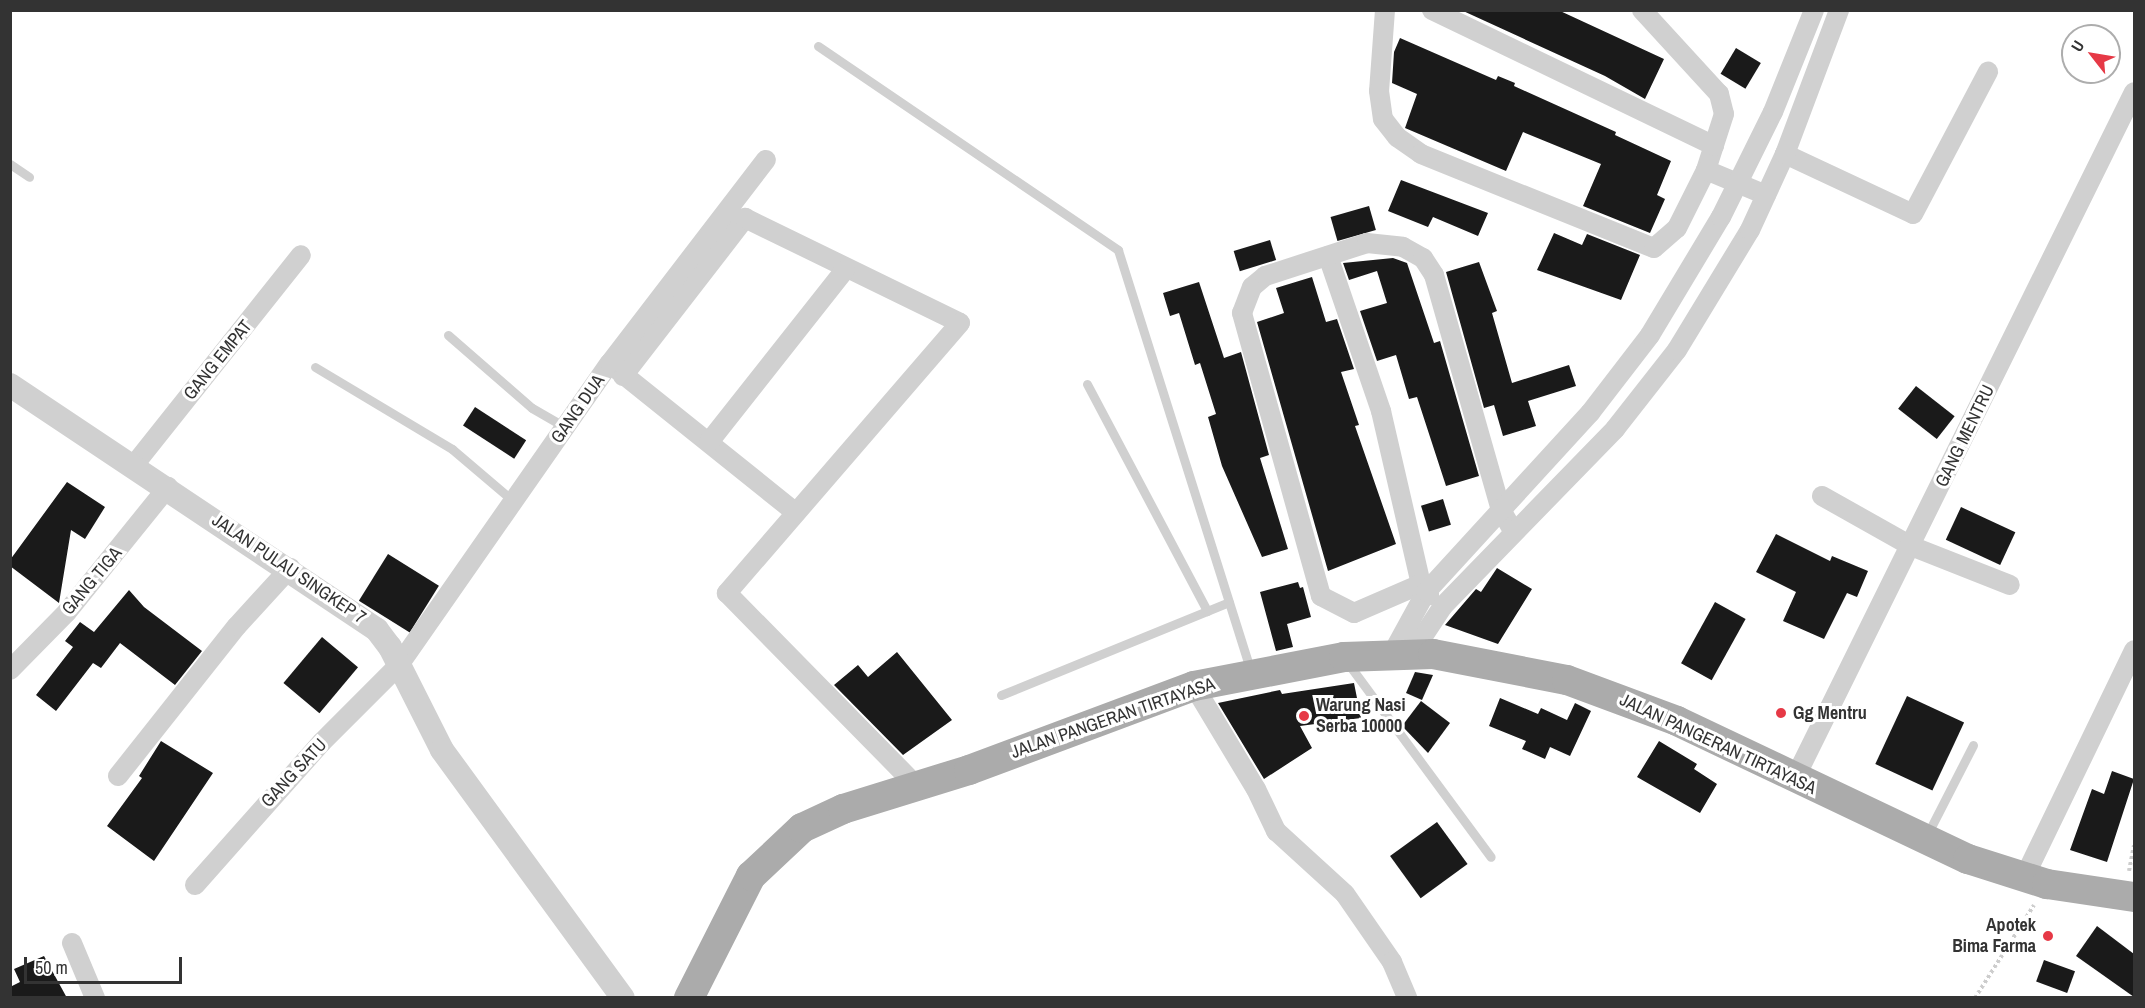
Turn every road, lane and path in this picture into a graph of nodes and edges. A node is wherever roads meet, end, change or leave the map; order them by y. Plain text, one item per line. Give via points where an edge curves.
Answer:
1 (1385, 10) edge
2 (1432, 10) edge
3 (1642, 10) edge
4 (1814, 10) edge
5 (1839, 10) edge
6 (818, 46) dead end
7 (1988, 72) dead end
8 (2134, 92) edge
9 (1714, 146) junction
10 (1785, 154) junction
11 (766, 160) dead end
12 (10, 164) edge
13 (1706, 170) junction
14 (29, 177) dead end
15 (1737, 183) junction
16 (1766, 195) junction
17 (1710, 236) junction
18 (1739, 251) junction
19 (301, 255) dead end
20 (1328, 256) junction
21 (845, 270) junction
22 (448, 335) dead end
23 (315, 367) dead end
24 (617, 370) junction
25 (1087, 384) dead end
26 (10, 385) edge
27 (1601, 399) junction
28 (1625, 417) junction
29 (565, 427) junction
30 (709, 442) junction
31 (134, 465) junction
32 (168, 487) junction
33 (1822, 496) dead end
34 (513, 501) junction
35 (1501, 510) junction
36 (796, 513) junction
37 (1513, 531) junction
38 (1911, 546) junction
39 (290, 568) junction
40 (2010, 585) dead end
41 (1423, 588) junction
42 (1229, 602) junction
43 (1443, 606) junction
44 (1207, 611) junction
45 (2134, 650) edge
46 (1402, 654) junction
47 (1344, 657) junction
48 (399, 665) junction
49 (10, 670) edge
50 (1252, 674) junction
51 (1194, 686) junction
52 (1001, 695) dead end
53 (1973, 745) dead end
54 (118, 776) dead end
55 (1795, 778) junction
56 (915, 784) junction
57 (1924, 840) junction
58 (2134, 845) edge
59 (1491, 857) dead end
60 (2035, 881) junction
61 (195, 885) dead end
62 (2130, 888) edge
63 (72, 943) dead end
64 (95, 998) edge
65 (622, 998) edge
66 (689, 998) edge
67 (1407, 998) edge
68 (1975, 998) edge

1 - 13 street via 1379,90 1383,119 1397,137 1421,154 1654,248 1673,235
2 - 9 street
3 - 9 street via 1719,94 1724,114
4 - 15 street via 1773,112
5 - 10 street
6 - 42 lane via 1118,250
7 - 10 street via 1913,214
8 - 38 street, GANG MENTRU
9 - 13 street
10 - 16 street
11 - 24 street, GANG DUA
12 - 14 lane
13 - 15 street
15 - 16 street
15 - 17 street
16 - 18 street
17 - 18 street
17 - 27 street via 1650,335
18 - 28 street via 1677,350
19 - 31 street, GANG EMPAT
20 - 35 street via 1367,243 1403,247 1429,266
20 - 41 street via 1381,411
20 - 41 street via 1265,276 1251,287 1242,313 1313,577 1321,596 1354,613
21 - 24 street via 746,218
21 - 30 street
21 - 36 street via 960,323
22 - 29 lane via 532,408
23 - 34 lane via 452,449
24 - 29 street, GANG DUA
24 - 30 street
25 - 44 lane
26 - 31 street, JALAN PULAU SINGKEP 7
27 - 28 street
27 - 35 street
28 - 37 street
29 - 34 street, GANG DUA
30 - 36 street
31 - 32 street, JALAN PULAU SINGKEP 7
32 - 39 street, JALAN PULAU SINGKEP 7
32 - 49 street, GANG TIGA via 67,612
33 - 38 street
34 - 48 street, GANG DUA
35 - 37 street
35 - 41 street
36 - 56 street via 727,593
37 - 43 street
38 - 40 street
38 - 55 street, GANG MENTRU
39 - 48 street, JALAN PULAU SINGKEP 7 via 377,630
39 - 54 street via 237,626
41 - 43 street
41 - 46 street
42 - 44 lane
42 - 50 lane
43 - 46 street
44 - 52 lane
45 - 60 street
46 - 47 main road, JALAN PANGERAN TIRTAYASA
46 - 55 main road, JALAN PANGERAN TIRTAYASA via 1567,680 1637,704
47 - 50 main road, JALAN PANGERAN TIRTAYASA
47 - 59 lane
48 - 61 street, GANG SATU via 322,742
48 - 65 street, JALAN PULAU SINGKEP 7 via 442,750
50 - 51 main road, JALAN PANGERAN TIRTAYASA
51 - 56 main road, JALAN PANGERAN TIRTAYASA via 969,770
51 - 67 street via 1256,789 1276,831 1345,894 1392,962
53 - 57 lane
55 - 57 main road, JALAN PANGERAN TIRTAYASA
56 - 66 main road, JALAN PANGERAN TIRTAYASA via 802,828 774,852 745,886
57 - 60 main road, JALAN PANGERAN TIRTAYASA
58 - 62 path
60 - 62 main road, JALAN PANGERAN TIRTAYASA
60 - 68 path
63 - 64 street

